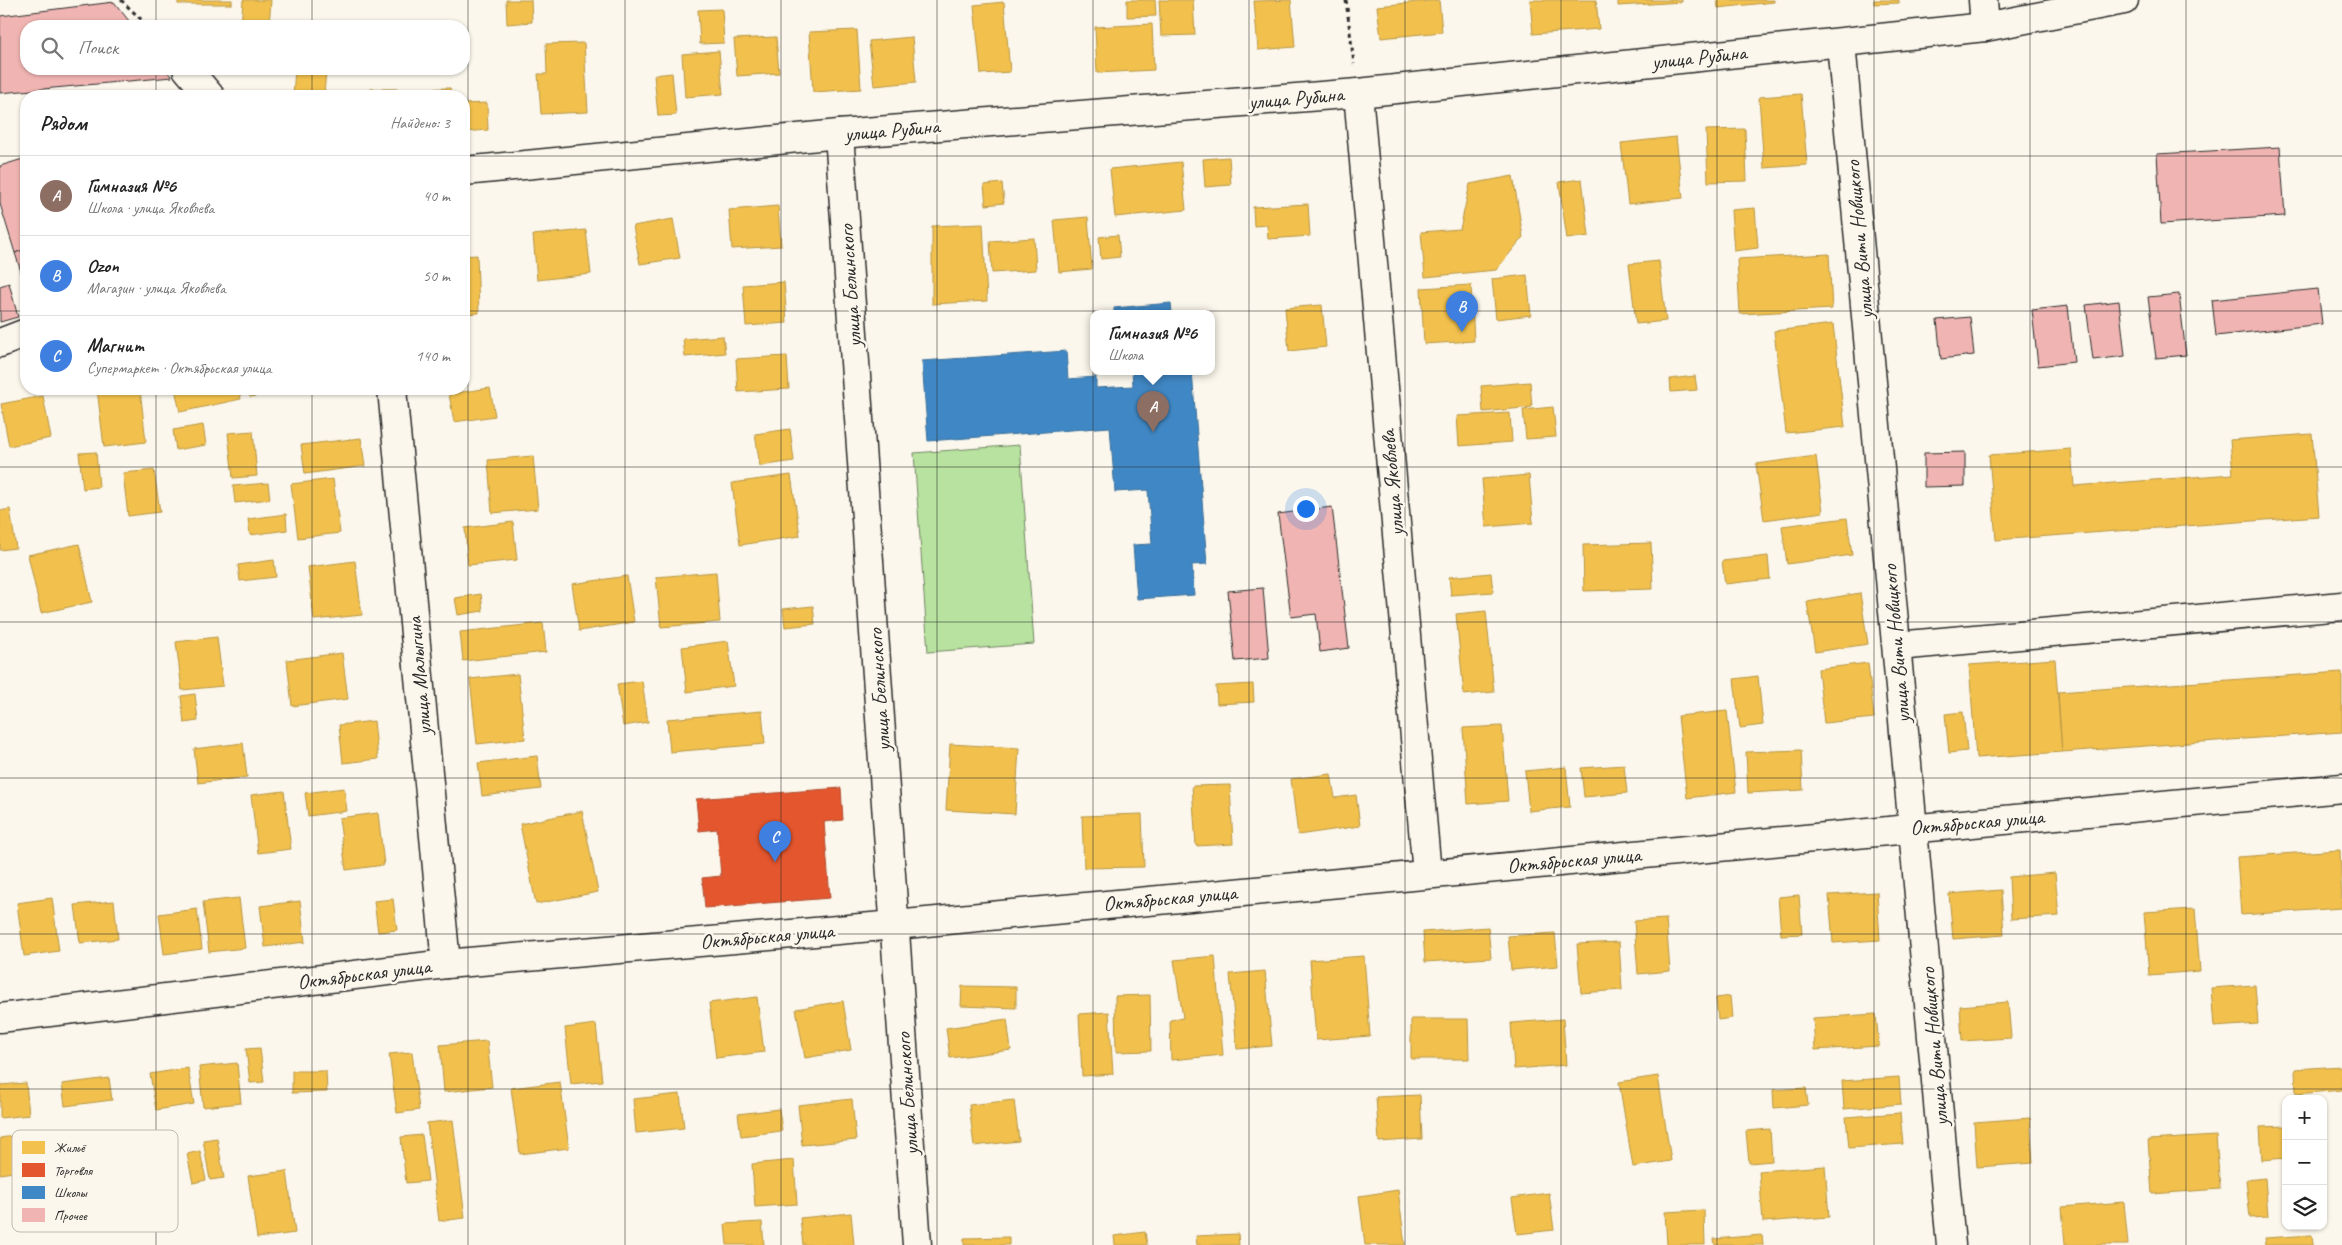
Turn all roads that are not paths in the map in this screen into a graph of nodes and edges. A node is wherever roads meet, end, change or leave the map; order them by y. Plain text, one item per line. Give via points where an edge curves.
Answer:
1 (1982, 0) edge
2 (2124, 0) edge
3 (1985, 28) junction
4 (1841, 42) junction
5 (192, 75) edge
6 (205, 90) edge
7 (1358, 93) junction
8 (839, 134) junction
9 (470, 170) edge
10 (20, 335) edge
11 (0, 343) edge
12 (393, 395) edge
13 (2342, 606) edge
14 (1897, 646) junction
15 (2342, 788) edge
16 (1914, 828) junction
17 (1427, 874) junction
18 (895, 924) junction
19 (446, 964) junction
20 (0, 1018) edge
21 (918, 1245) edge
22 (1951, 1245) edge

1 - 3 street
2 - 3 street, улица Рубина
3 - 4 street, улица Рубина
4 - 7 street, улица Рубина
4 - 14 street, улица Вити Новицкого
5 - 6 street
7 - 8 street, улица Рубина
7 - 17 street, улица Яковлева
8 - 9 street, улица Рубина
8 - 18 street, улица Белинского
10 - 11 street
12 - 19 street, улица Малыгина
13 - 14 street
14 - 16 street, улица Вити Новицкого
15 - 16 street, Октябрьская улица
16 - 17 street, Октябрьская улица
16 - 22 street, улица Вити Новицкого
17 - 18 street, Октябрьская улица
18 - 19 street, Октябрьская улица
18 - 21 street, улица Белинского
19 - 20 street, Октябрьская улица

